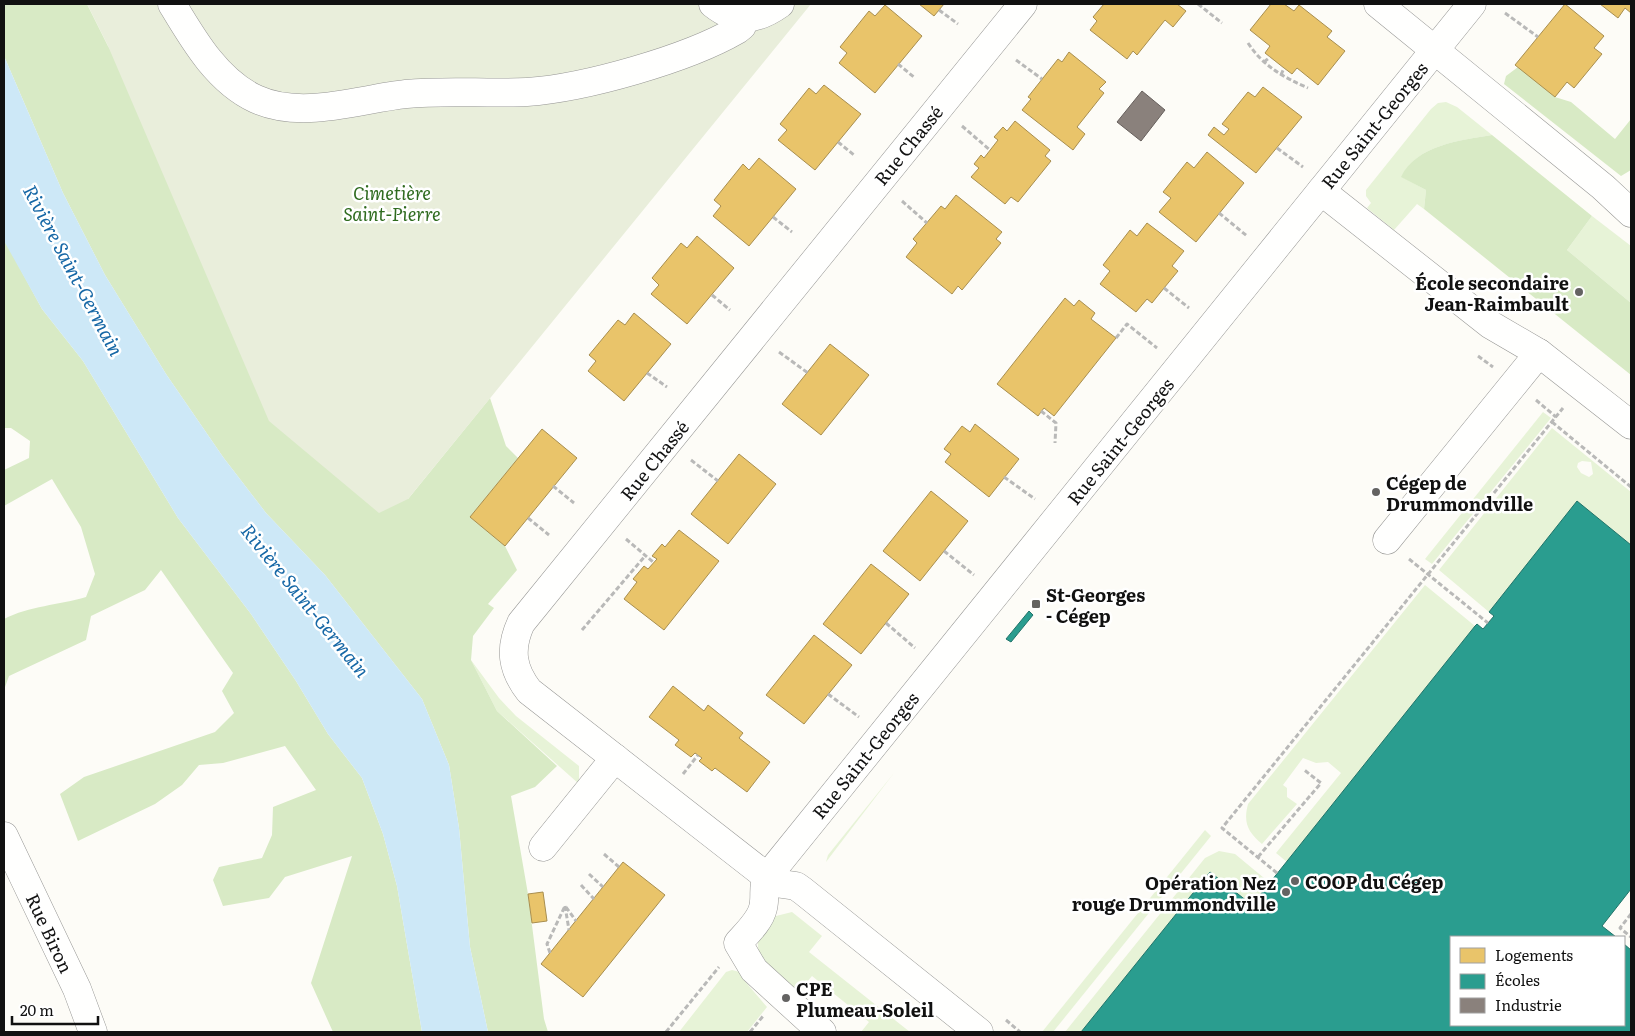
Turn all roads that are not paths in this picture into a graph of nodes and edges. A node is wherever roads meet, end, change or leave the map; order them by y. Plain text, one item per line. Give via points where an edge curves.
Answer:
1 (172, 4) edge
2 (714, 4) edge
3 (780, 4) edge
4 (1023, 4) edge
5 (1378, 4) edge
6 (1472, 4) edge
7 (744, 18) junction
8 (1434, 50) junction
9 (1603, 187) junction
10 (1322, 191) junction
11 (1631, 199) edge
12 (1631, 214) edge
13 (1539, 353) junction
14 (1631, 425) edge
15 (1387, 540) dead end
16 (615, 758) junction
17 (4, 836) edge
18 (543, 847) dead end
19 (767, 877) junction
20 (93, 1032) edge
21 (822, 1032) edge
22 (979, 1032) edge

1 - 7 street via 210,62 227,78 256,99 298,107 408,94 510,93 559,88 634,70 699,48 737,30
2 - 7 street via 729,15
3 - 7 street via 759,16
4 - 16 street, Rue Chassé via 521,623 512,651 519,678 528,691
5 - 8 street
6 - 8 street, Rue Saint-Georges
8 - 9 street
8 - 10 street, Rue Saint-Georges
9 - 11 street
9 - 12 street
10 - 13 street via 1491,325
10 - 19 street, Rue Saint-Georges
13 - 14 street
13 - 15 street
16 - 18 street
16 - 19 street, Rue Chassé
17 - 20 street, Rue Biron via 77,989
19 - 21 street via 760,917 738,943 754,970
19 - 22 street, Rue Chassé via 775,883 796,886

